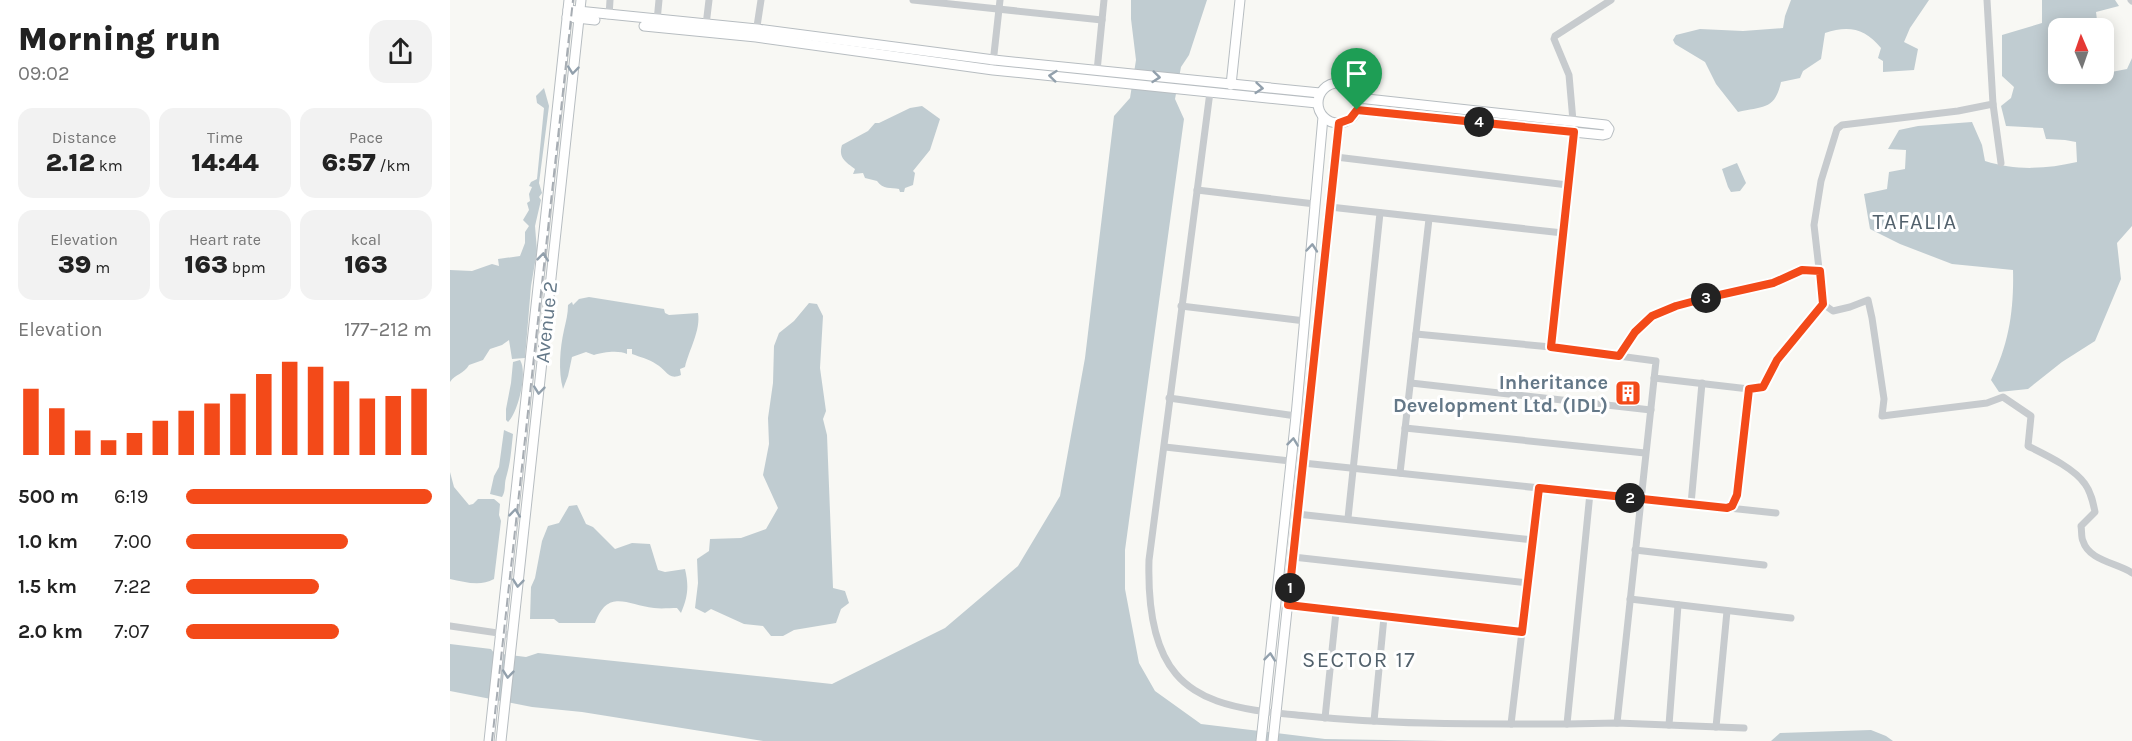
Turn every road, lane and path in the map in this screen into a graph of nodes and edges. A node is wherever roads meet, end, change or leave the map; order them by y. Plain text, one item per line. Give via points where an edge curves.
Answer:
1 (569, 0) edge
2 (580, 0) edge
3 (610, 0) edge
4 (659, 0) edge
5 (709, 0) edge
6 (760, 0) edge
7 (914, 0) edge
8 (1000, 0) edge
9 (1104, 0) edge
10 (1240, 0) edge
11 (1611, 0) edge
12 (1987, 0) edge
13 (999, 9) junction
14 (568, 14) junction
15 (579, 15) junction
16 (609, 16) junction
17 (1102, 20) junction
18 (657, 21) junction
19 (706, 25) junction
20 (756, 34) junction
21 (993, 65) junction
22 (1029, 69) junction
23 (1097, 71) junction
24 (1111, 78) junction
25 (1231, 85) junction
26 (1203, 88) junction
27 (1319, 98) junction
28 (1358, 98) junction
29 (1994, 104) junction
30 (1357, 110) junction
31 (1323, 117) junction
32 (1573, 121) junction
33 (1339, 123) junction
34 (1574, 132) junction
35 (1336, 157) junction
36 (2001, 163) dead end
37 (1568, 184) junction
38 (1197, 190) junction
39 (1315, 204) junction
40 (1330, 207) junction
41 (1380, 213) junction
42 (1429, 219) junction
43 (1563, 233) junction
44 (1820, 271) junction
45 (1823, 304) junction
46 (1181, 306) junction
47 (1305, 321) junction
48 (1416, 334) junction
49 (1551, 347) junction
50 (1619, 356) junction
51 (1654, 378) junction
52 (1411, 383) junction
53 (1702, 383) junction
54 (1749, 389) junction
55 (1169, 398) junction
56 (1651, 410) junction
57 (1296, 416) junction
58 (1405, 428) junction
59 (1165, 447) junction
60 (1645, 453) junction
61 (1290, 461) junction
62 (1303, 463) junction
63 (1353, 468) junction
64 (1400, 473) junction
65 (1539, 488) junction
66 (1590, 493) junction
67 (1640, 499) junction
68 (1691, 504) junction
69 (1727, 508) junction
70 (1776, 513) dead end
71 (1297, 514) junction
72 (1348, 518) junction
73 (1533, 540) junction
74 (1635, 550) junction
75 (1293, 557) junction
76 (1764, 565) dead end
77 (2132, 573) edge
78 (1528, 583) junction
79 (1630, 599) junction
80 (1288, 605) junction
81 (1678, 605) junction
82 (1727, 611) junction
83 (1336, 612) junction
84 (1384, 617) junction
85 (1791, 618) dead end
86 (450, 626) edge
87 (1522, 632) junction
88 (501, 638) junction
89 (512, 639) junction
90 (1264, 712) junction
91 (1276, 714) junction
92 (1325, 718) junction
93 (1374, 721) junction
94 (1617, 723) junction
95 (1511, 724) junction
96 (1567, 724) junction
97 (1669, 725) junction
98 (1716, 727) junction
99 (1744, 728) dead end
100 (489, 741) edge
101 (501, 741) edge
102 (1261, 741) edge
103 (1273, 741) edge

1 - 14 street, Avenue 2
2 - 15 street, Avenue 2
3 - 16 street
4 - 18 street
5 - 19 street
6 - 20 street
7 - 13 street
8 - 13 street
9 - 17 street
10 - 25 street
11 - 32 street via 1554,39 1569,75
12 - 29 street
13 - 17 street
13 - 21 street
14 - 15 street
88 -> 14 street, Avenue 2
15 - 16 street
15 - 20 street
15 -> 89 street, Avenue 2
16 - 18 street
17 - 23 street
18 - 19 street
19 - 20 street
20 - 21 street
21 - 22 street
22 - 23 street
24 -> 22 street
23 - 24 street
24 - 26 street
25 - 26 street
25 -> 27 street
26 - 27 street
26 - 38 street
27 - 28 street via 1329,84 1342,83 1353,89
27 - 31 street
28 - 30 street
28 - 32 street
29 - 36 street
29 - 44 street via 1839,126 1821,181 1815,219
30 - 33 street via 1350,119
30 - 34 street
31 - 33 street
31 - 39 street
32 - 34 street via 1606,125 1609,129 1603,135
33 - 35 street
34 - 37 street
35 - 37 street
35 - 40 street
37 - 43 street
38 - 39 street
38 - 46 street
47 -> 39 street
40 - 41 street
40 - 62 street
41 - 42 street
41 - 63 street
42 - 43 street
42 - 48 street
43 - 49 street
44 - 45 street
44 - 50 street via 1802,270 1773,283 1668,309 1652,316 1635,332
45 - 54 street via 1777,360 1763,387
45 - 77 street via 1833,311 1868,300 1884,399 1882,416 1987,403 2003,397 2031,416 2028,446 2067,468 2085,483 2091,496 2095,512 2081,526 2083,542 2104,561
46 - 47 street
46 - 55 street
47 - 57 street
48 - 49 street
48 - 52 street
49 - 50 street
50 - 51 street via 1656,361
51 - 53 street
51 - 56 street
52 - 56 street
52 - 58 street
53 - 54 street
53 - 68 street
54 - 69 street via 1737,495
55 - 57 street
55 - 59 street
56 - 60 street
61 -> 57 street
58 - 60 street
58 - 64 street
59 - 61 street
59 - 90 street via 1149,573 1153,617 1164,655 1176,674 1203,695
60 - 67 street
90 -> 61 street
62 - 63 street
62 - 71 street
63 - 64 street
63 - 72 street
64 - 65 street
65 - 66 street
65 - 73 street
66 - 67 street
66 - 96 street
67 - 68 street
67 - 74 street
68 - 69 street
69 - 70 street
71 - 72 street
71 - 75 street
72 - 73 street
73 - 78 street
74 - 76 street
74 - 79 street
75 - 78 street
75 - 80 street
78 - 87 street
79 - 81 street
79 - 94 street
80 - 83 street
80 - 91 street
81 - 82 street
81 - 97 street
82 - 85 street
82 - 98 street
83 - 84 street
83 - 92 street
84 - 87 street
84 - 93 street
86 - 88 street
87 - 95 street
88 - 89 street
88 - 100 street, Avenue 2
89 -> 101 street, Avenue 2
90 - 91 street
90 - 102 street
91 - 92 street
91 - 103 street
92 - 93 street
93 - 95 street
94 - 96 street
94 - 97 street
95 - 96 street
97 - 98 street
98 - 99 street

